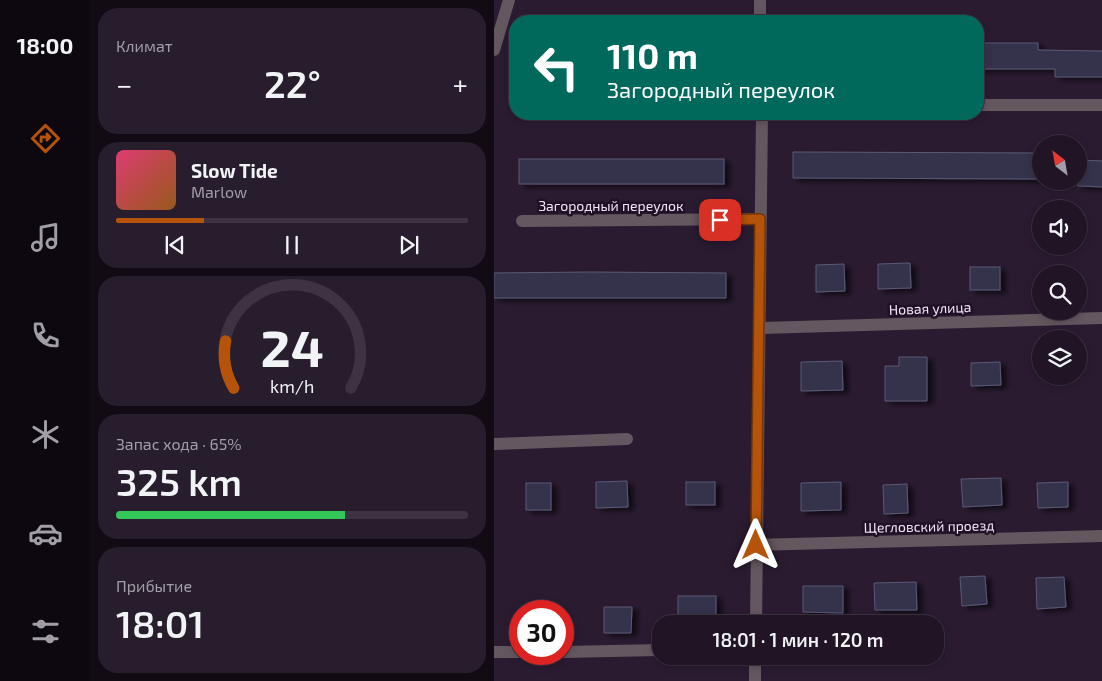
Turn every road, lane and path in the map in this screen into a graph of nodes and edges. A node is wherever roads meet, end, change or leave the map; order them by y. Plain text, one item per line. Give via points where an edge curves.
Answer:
1 (509, 0) edge
2 (760, 0) edge
3 (760, 15) edge
4 (494, 50) edge
5 (984, 104) edge
6 (1102, 105) edge
7 (762, 120) edge
8 (760, 219) junction
9 (522, 221) dead end
10 (1102, 318) edge
11 (758, 328) junction
12 (627, 439) dead end
13 (494, 444) edge
14 (1102, 536) edge
15 (756, 545) junction
16 (756, 615) edge
17 (652, 650) edge
18 (494, 652) edge
19 (509, 652) edge
20 (574, 652) edge
21 (755, 665) edge
22 (755, 681) edge

1 - 4 street
2 - 3 street
5 - 6 street
7 - 8 street
8 - 9 street, Загородный переулок
8 - 11 street
10 - 11 street, Новая улица
11 - 15 street
12 - 13 street
14 - 15 street, Щегловский проезд
15 - 16 street
17 - 20 street
18 - 19 street
21 - 22 street

